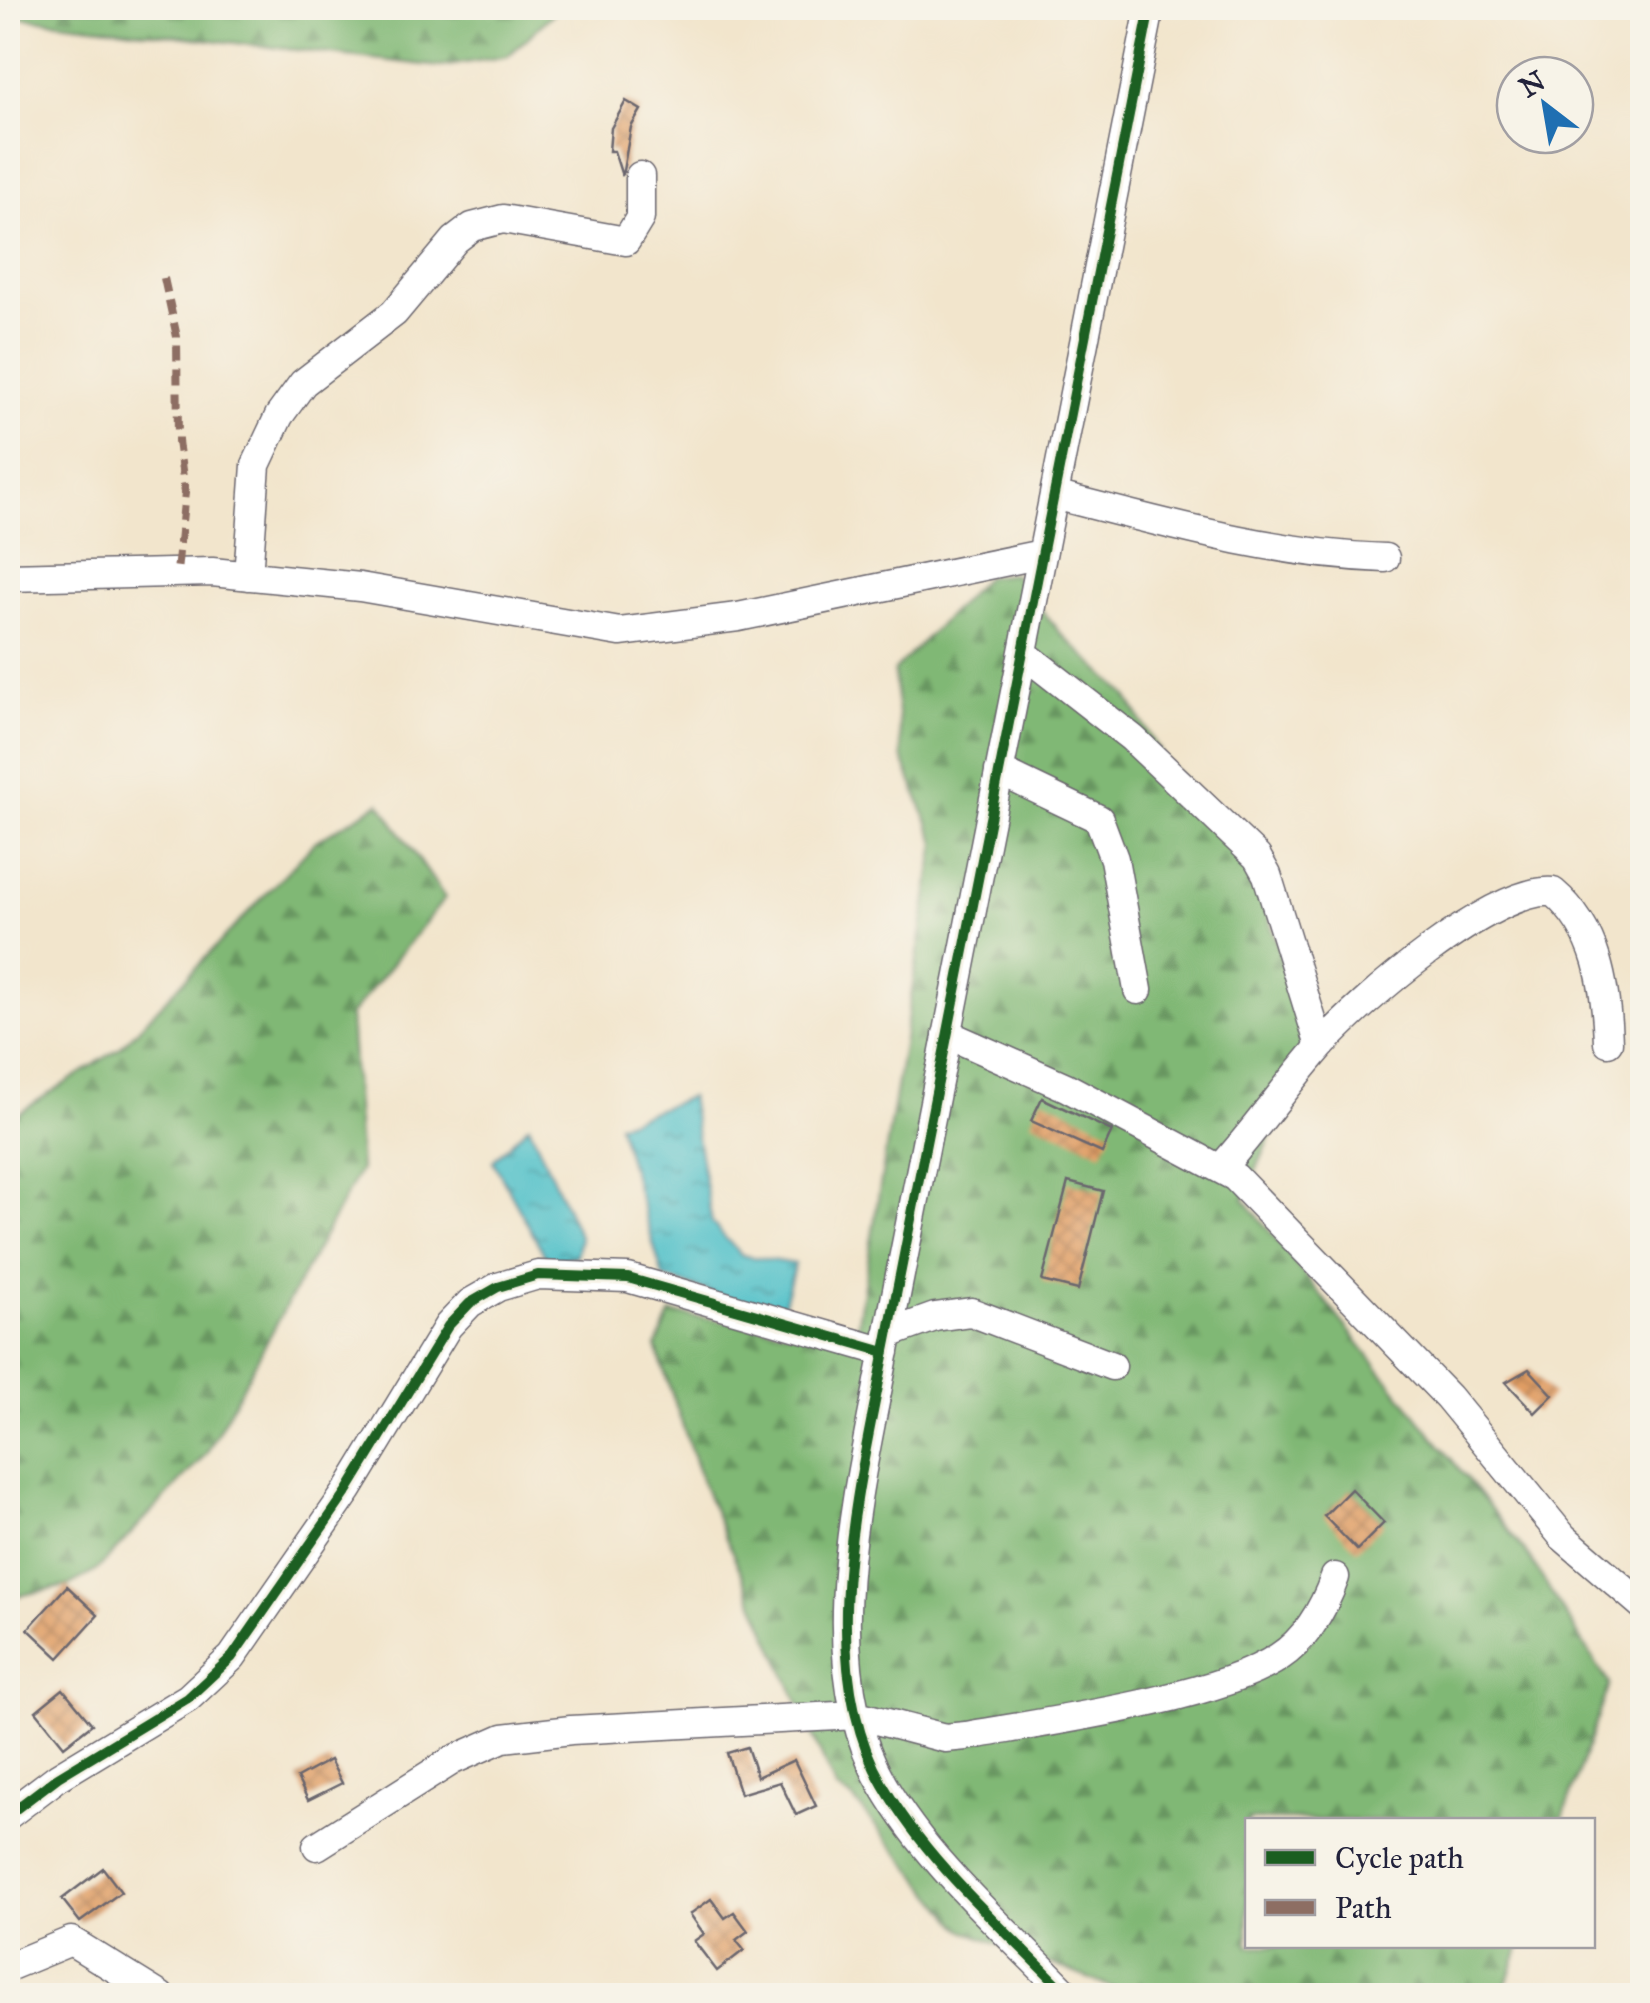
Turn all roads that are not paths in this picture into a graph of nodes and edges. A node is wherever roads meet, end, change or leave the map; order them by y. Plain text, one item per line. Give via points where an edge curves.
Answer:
1 (1150, 8) edge
2 (640, 176) dead end
3 (1054, 496) junction
4 (1042, 554) junction
5 (1385, 558) dead end
6 (248, 576) junction
7 (8, 577) edge
8 (1022, 653) junction
9 (999, 771) junction
10 (1138, 990) dead end
11 (947, 1034) junction
12 (1608, 1042) dead end
13 (1320, 1046) junction
14 (1222, 1168) junction
15 (886, 1343) junction
16 (1112, 1366) dead end
17 (1335, 1577) dead end
18 (1642, 1606) edge
19 (858, 1715) junction
20 (8, 1815) edge
21 (317, 1846) dead end
22 (8, 1967) edge
23 (160, 1996) edge
24 (1069, 1996) edge

1 - 3 street
2 - 6 street via 640,218 626,241 504,219 472,227 394,313 303,383 262,445 251,494
3 - 4 street
3 - 5 street via 1315,556
4 - 6 street via 738,617 620,632 360,587
4 - 8 street
6 - 7 street
8 - 9 street
8 - 13 street via 1132,738 1257,857
9 - 10 street via 1099,820 1114,859
9 - 11 street
11 - 14 street
11 - 15 street
12 - 13 street via 1605,982 1594,954 1564,902 1538,891 1460,928
13 - 14 street
14 - 18 street via 1448,1397 1563,1537
15 - 16 street via 935,1316 971,1312
15 - 19 street via 849,1551 847,1628
15 - 20 street via 628,1278 538,1274 498,1287 448,1326 348,1490 232,1657 188,1698 58,1776
17 - 19 street via 1303,1636 1280,1656 1229,1680 966,1736 944,1738
19 - 21 street via 503,1738 453,1760
19 - 24 street via 883,1785 923,1844
22 - 23 street via 71,1941

